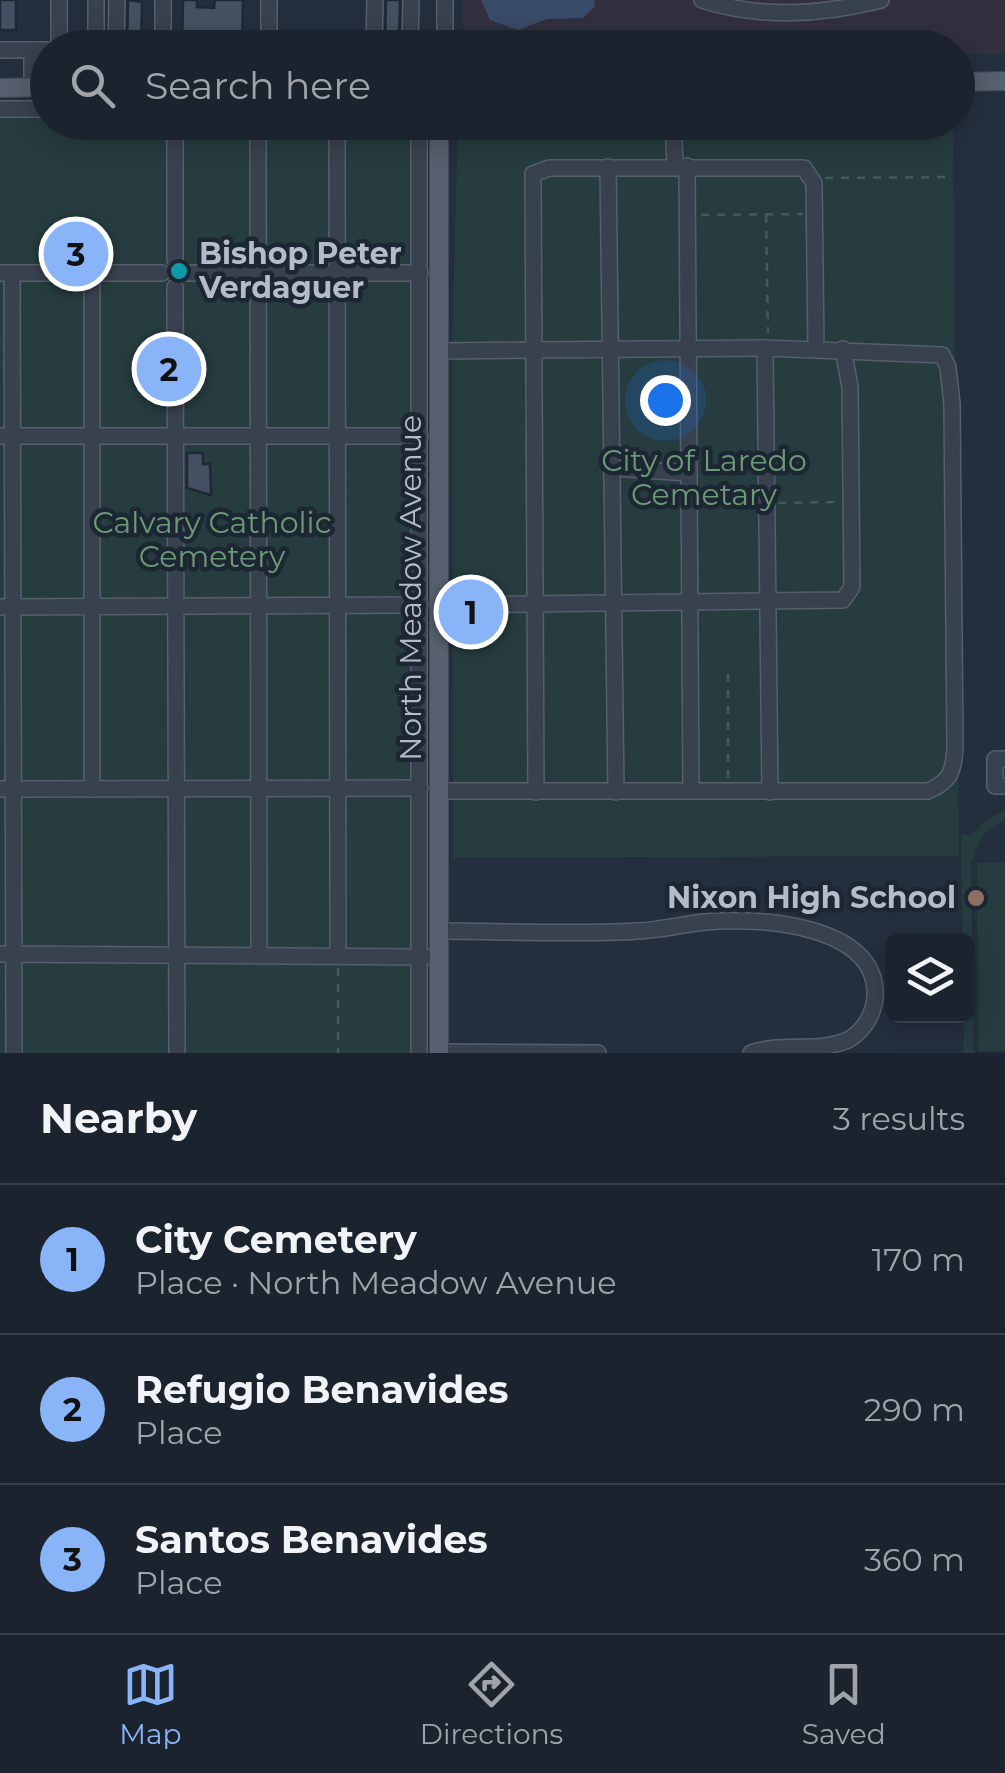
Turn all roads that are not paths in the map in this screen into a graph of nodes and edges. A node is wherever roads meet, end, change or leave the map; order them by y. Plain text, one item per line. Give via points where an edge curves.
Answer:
1 (44, 0) edge
2 (96, 0) edge
3 (117, 0) edge
4 (163, 0) edge
5 (270, 0) edge
6 (378, 0) edge
7 (411, 0) edge
8 (445, 0) edge
9 (702, 0) edge
10 (881, 0) edge
11 (59, 5) edge
12 (828, 6) edge
13 (96, 30) edge
14 (116, 30) edge
15 (163, 30) edge
16 (269, 30) edge
17 (375, 30) edge
18 (410, 30) edge
19 (445, 30) edge
20 (0, 50) edge
21 (30, 50) edge
22 (1005, 81) edge
23 (975, 82) edge
24 (0, 88) edge
25 (30, 88) edge
26 (0, 109) edge
27 (30, 109) edge
28 (175, 140) edge
29 (258, 140) edge
30 (337, 140) edge
31 (419, 140) edge
32 (439, 140) edge
33 (676, 140) edge
34 (681, 166) junction
35 (608, 168) junction
36 (175, 260) junction
37 (258, 272) junction
38 (6, 273) edge
39 (92, 273) junction
40 (162, 273) junction
41 (188, 273) junction
42 (338, 273) junction
43 (420, 273) junction
44 (175, 287) junction
45 (766, 345) junction
46 (688, 349) junction
47 (816, 349) junction
48 (532, 350) junction
49 (610, 350) junction
50 (843, 350) junction
51 (439, 351) junction
52 (6, 436) edge
53 (92, 436) junction
54 (176, 436) junction
55 (259, 436) junction
56 (338, 436) junction
57 (420, 436) junction
58 (612, 468) junction
59 (689, 472) junction
60 (768, 603) junction
61 (534, 604) junction
62 (614, 604) junction
63 (689, 604) junction
64 (429, 605) junction
65 (92, 606) junction
66 (176, 606) junction
67 (259, 606) junction
68 (338, 606) junction
69 (6, 607) edge
70 (1005, 759) edge
71 (1005, 786) edge
72 (177, 788) junction
73 (259, 788) junction
74 (338, 788) junction
75 (7, 789) edge
76 (92, 789) junction
77 (430, 789) junction
78 (690, 791) junction
79 (536, 792) junction
80 (616, 792) junction
81 (770, 792) junction
82 (439, 931) junction
83 (7, 954) edge
84 (175, 954) junction
85 (259, 955) junction
86 (338, 956) junction
87 (419, 957) junction
88 (439, 958) junction
89 (14, 1053) edge
90 (177, 1053) edge
91 (419, 1053) edge
92 (439, 1053) edge
93 (598, 1053) edge
94 (750, 1053) edge

1 - 11 street
2 - 13 street
3 - 14 street
4 - 15 street
5 - 16 street
6 - 17 street
7 - 18 street
8 - 19 street
9 - 12 street via 768,12
10 - 12 street
20 - 21 street
22 - 23 main road
24 - 25 main road
26 - 27 street
28 - 36 street
29 - 37 street
30 - 42 street
31 - 43 street
32 - 51 main road, North Meadow Avenue
33 - 34 street
34 - 35 street
34 - 46 street
34 - 47 street via 796,166 809,172
35 - 48 street via 533,174
35 - 49 street
36 - 40 street
36 - 41 street
37 - 41 street
37 - 42 street
37 - 55 street
38 - 39 street
38 - 52 street
39 - 40 street
39 - 53 street
40 - 44 street
41 - 44 street
42 - 43 street
42 - 56 street
43 - 57 street
44 - 54 street
45 - 46 street
45 - 47 street
45 - 60 street
46 - 49 street
46 - 59 street
47 - 50 street
48 - 49 street
48 - 51 street
48 - 61 street
49 - 58 street
50 - 60 street via 850,387 852,587 843,600
50 - 81 street via 932,352 948,367 954,762 944,784 928,791
51 - 64 main road, North Meadow Avenue
52 - 53 street
52 - 69 street
53 - 54 street
53 - 65 street
54 - 55 street
54 - 66 street
55 - 56 street
55 - 67 street
56 - 57 street
56 - 68 street
57 - 64 street
58 - 59 street
58 - 62 street
59 - 63 street
60 - 63 street
60 - 81 street
61 - 62 street
61 - 64 street
61 - 79 street
62 - 63 street
62 - 80 street
63 - 78 street
64 - 68 street
64 - 77 main road, North Meadow Avenue
65 - 66 street
65 - 69 street
65 - 76 street
66 - 67 street
66 - 72 street
67 - 68 street
67 - 73 street
68 - 74 street
69 - 75 street
70 - 71 street via 994,759 995,786
72 - 73 street
72 - 76 street
72 - 84 street
73 - 74 street
73 - 85 street
74 - 77 street
74 - 86 street
75 - 76 street
75 - 83 street
77 - 79 street
77 - 82 main road, North Meadow Avenue
77 - 87 street
78 - 80 street
78 - 81 street
79 - 80 street
82 - 88 main road, North Meadow Avenue
82 - 94 street via 640,932 758,922 830,936 866,960 874,1003 856,1034 830,1046
83 - 84 street
83 - 89 street
84 - 85 street
84 - 90 street
85 - 86 street
86 - 87 street
87 - 88 street
87 - 91 street
88 - 92 main road, North Meadow Avenue
92 - 93 street

